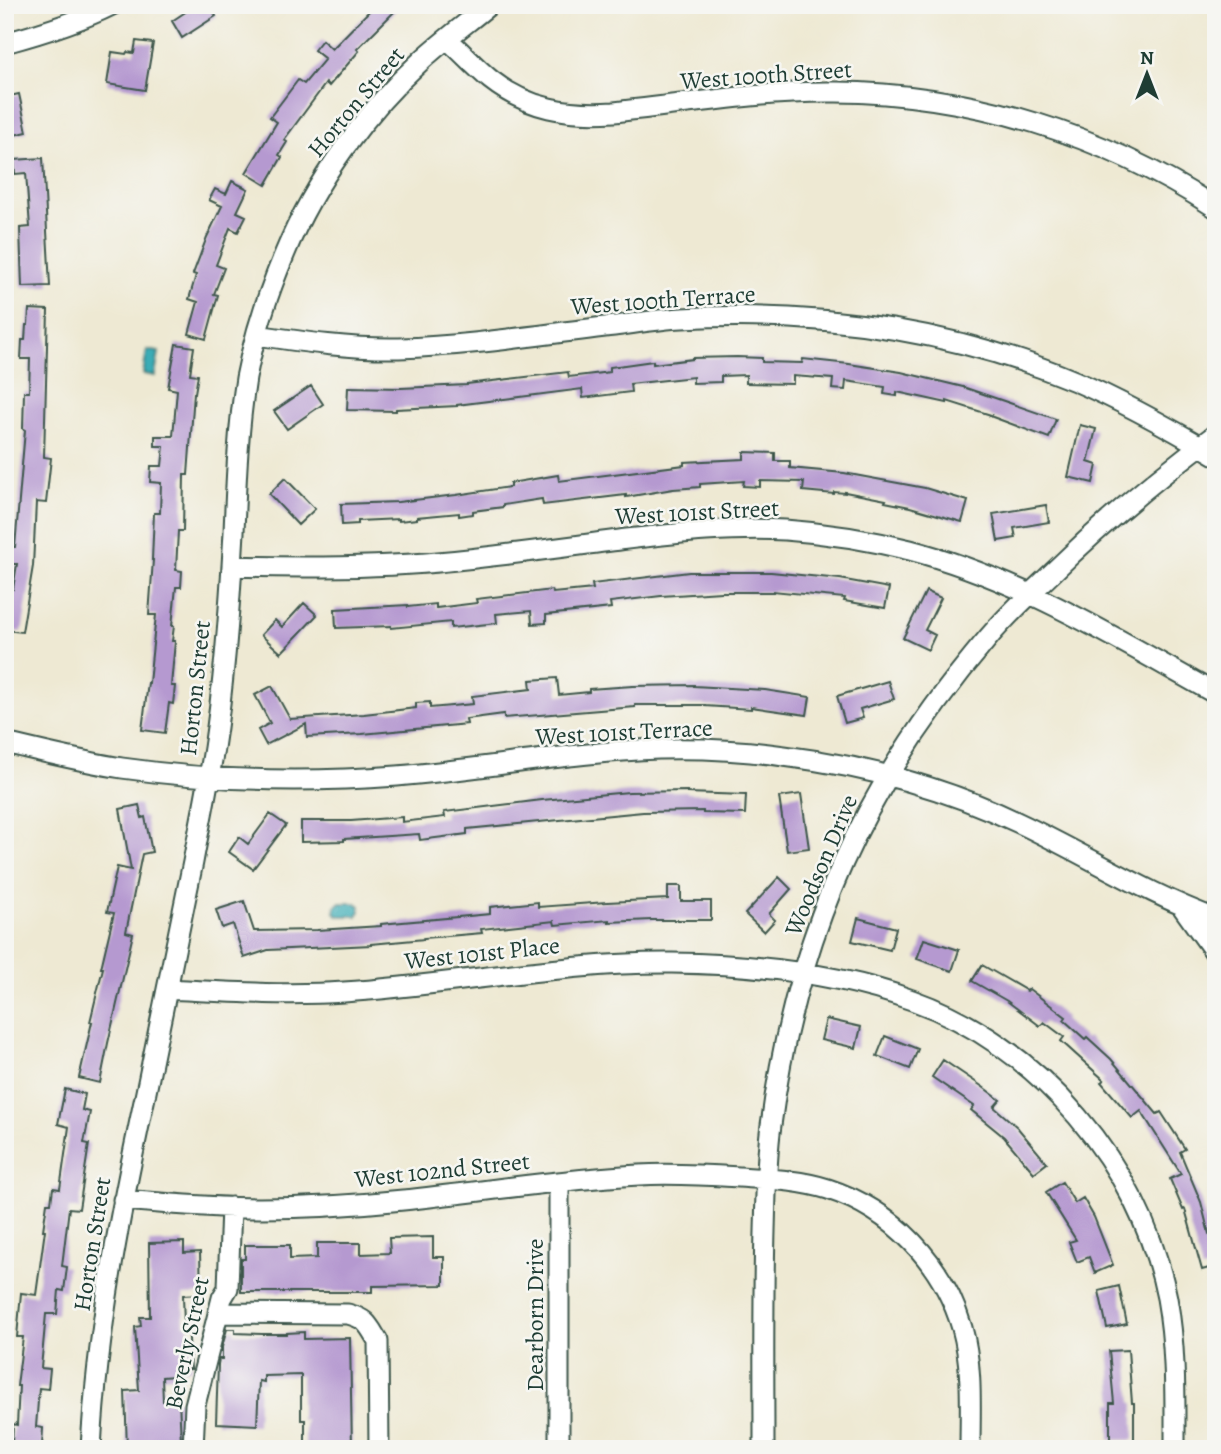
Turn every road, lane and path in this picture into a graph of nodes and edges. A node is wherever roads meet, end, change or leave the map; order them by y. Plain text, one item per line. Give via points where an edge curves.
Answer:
1 (112, 5) edge
2 (489, 5) edge
3 (447, 38) junction
4 (5, 43) edge
5 (1216, 208) edge
6 (257, 335) junction
7 (1210, 445) edge
8 (232, 566) junction
9 (1031, 593) junction
10 (1216, 694) edge
11 (5, 743) edge
12 (209, 777) junction
13 (889, 777) junction
14 (1184, 908) junction
15 (1216, 919) edge
16 (1216, 954) edge
17 (803, 974) junction
18 (167, 989) junction
19 (766, 1179) junction
20 (559, 1182) junction
21 (123, 1200) junction
22 (230, 1207) junction
23 (218, 1313) junction
24 (91, 1449) edge
25 (194, 1449) edge
26 (379, 1449) edge
27 (559, 1449) edge
28 (764, 1449) edge
29 (970, 1449) edge
30 (1175, 1449) edge

1 - 4 street
2 - 3 street, Horton Street
3 - 5 street, West 100th Street via 501,87 558,111 614,112 785,93 900,95 955,103 1069,133 1130,158
3 - 6 street, Horton Street via 387,96 318,187 286,250
6 - 7 street, West 100th Terrace via 337,346 397,348 680,318 838,320 890,327 1023,361
6 - 8 street, Horton Street via 239,427
7 - 9 street, Woodson Drive via 1150,484
8 - 9 street, West 101st Street via 364,567 680,533 783,530 908,550
8 - 12 street, Horton Street
9 - 10 street, West 101st Street
9 - 13 street, Woodson Drive via 939,699
11 - 12 street, West 101st Terrace via 122,768
12 - 13 street, West 101st Terrace via 308,780 398,776 660,749 785,756
12 - 18 street, Horton Street
13 - 14 street, West 101st Terrace via 1017,821
13 - 17 street, Woodson Drive via 842,865
14 - 15 street, West 101st Terrace
14 - 16 street
17 - 18 street, West 101st Place via 671,963 345,992 255,994
17 - 19 street, Woodson Drive via 779,1071
17 - 30 street, West 101st Place via 886,991 958,1021 1023,1063 1084,1124 1136,1207 1166,1294 1175,1367
18 - 21 street, Horton Street
19 - 20 street, West 102nd Street via 641,1175
19 - 28 street, Woodson Drive
19 - 29 street, West 102nd Street via 826,1188 858,1201 923,1253 951,1298 965,1340
20 - 22 street, West 102nd Street via 365,1204
20 - 27 street, Dearborn Drive
21 - 22 street, West 102nd Street
21 - 24 street, Horton Street via 110,1272
22 - 23 street, Beverly Street via 228,1288
23 - 25 street, Beverly Street via 195,1405
23 - 26 street via 361,1317 378,1341

